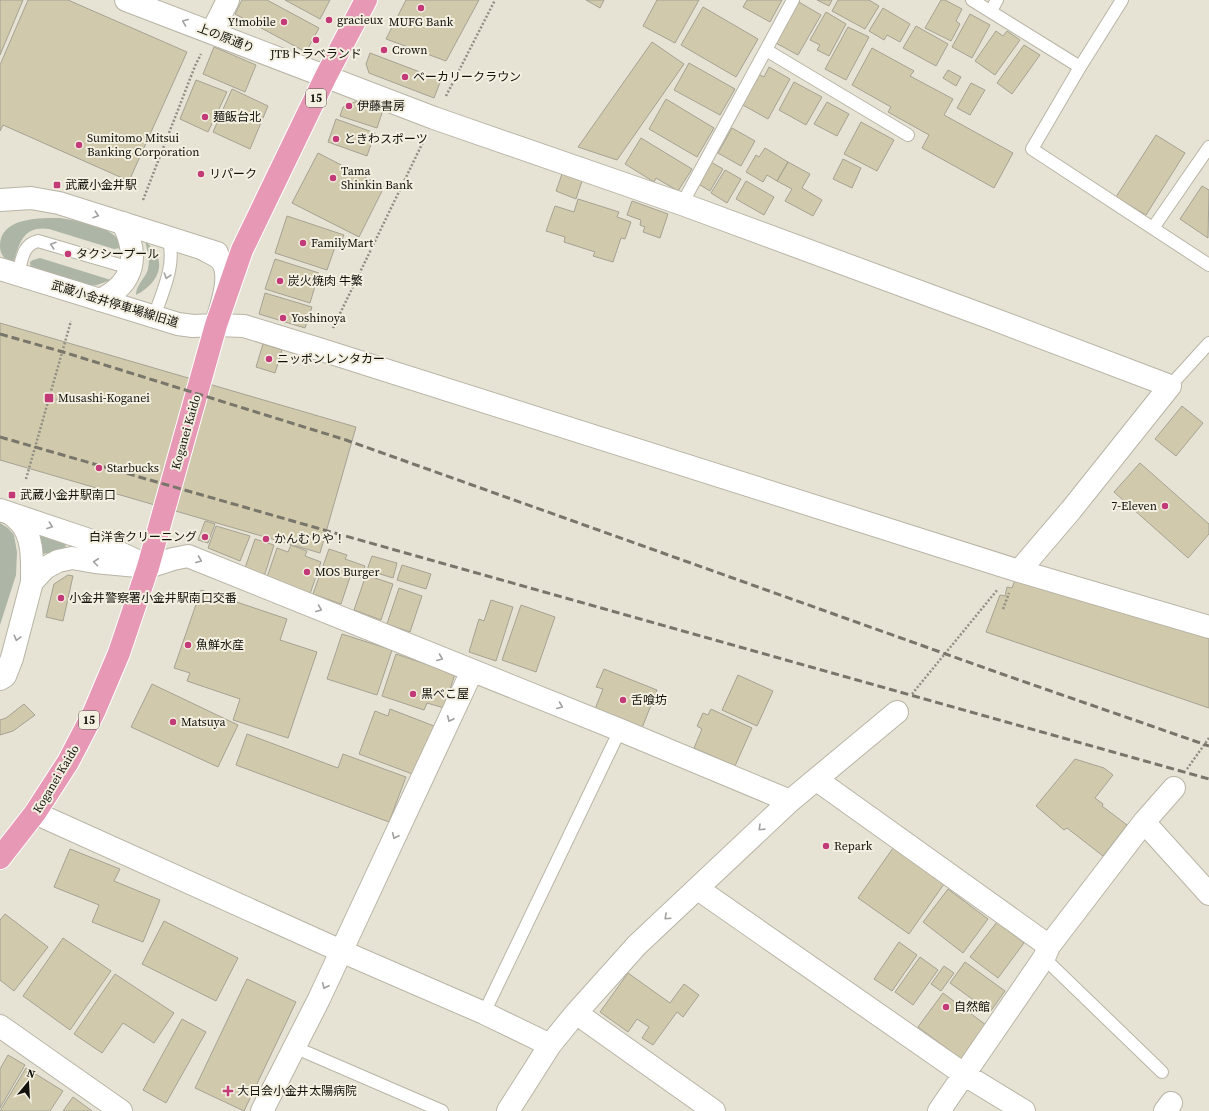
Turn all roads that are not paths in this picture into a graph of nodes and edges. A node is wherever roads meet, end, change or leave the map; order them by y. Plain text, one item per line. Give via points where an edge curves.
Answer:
1 (126, 0) edge
2 (228, 0) edge
3 (366, 0) edge
4 (793, 0) edge
5 (972, 0) edge
6 (997, 0) edge
7 (1122, 0) edge
8 (991, 11) junction
9 (212, 32) junction
10 (766, 50) junction
11 (1080, 67) junction
12 (326, 76) junction
13 (908, 135) dead end
14 (1209, 147) edge
15 (3, 203) edge
16 (682, 204) junction
17 (123, 223) junction
18 (1153, 228) junction
19 (168, 238) junction
20 (203, 249) junction
21 (242, 250) junction
22 (1209, 265) edge
23 (130, 268) junction
24 (9, 271) edge
25 (100, 300) junction
26 (154, 317) junction
27 (216, 326) junction
28 (1209, 343) edge
29 (1170, 386) junction
30 (5, 512) edge
31 (148, 567) junction
32 (1014, 579) junction
33 (32, 582) junction
34 (1209, 628) edge
35 (472, 671) junction
36 (0, 680) edge
37 (897, 712) road end
38 (620, 730) junction
39 (817, 780) junction
40 (1174, 788) road end
41 (790, 801) junction
42 (35, 813) junction
43 (1144, 822) junction
44 (0, 858) edge
45 (698, 889) junction
46 (1209, 894) edge
47 (341, 951) junction
48 (1046, 952) junction
49 (484, 1013) junction
50 (576, 1013) junction
51 (0, 1026) edge
52 (550, 1046) junction
53 (294, 1047) junction
54 (1162, 1072) dead end
55 (965, 1075) junction
56 (515, 1108) edge
57 (122, 1111) edge
58 (262, 1111) edge
59 (442, 1111) edge
60 (714, 1111) edge
61 (939, 1111) edge
62 (1024, 1111) edge

9 -> 1 street, 上の原通り
2 - 9 street
3 - 12 main road, Koganei Kaido / 15
4 - 10 lane
5 - 8 lane
6 - 8 lane
7 - 11 lane
8 - 11 lane
9 - 12 street, 上の原通り
10 - 13 lane
10 - 16 lane
11 - 18 lane via 1032,149
12 - 16 street, 上の原通り via 434,118
12 - 21 main road, Koganei Kaido / 15
14 - 18 lane
15 -> 17 street via 31,198 59,203
16 - 29 street, 上の原通り
17 - 19 street
17 - 23 street via 132,248
18 - 22 lane
19 - 20 street
19 -> 26 lane via 171,263
20 - 21 street via 227,256 236,255
20 - 27 street via 216,256 226,270 227,279
21 - 27 main road, Koganei Kaido / 15
23 -> 24 lane via 38,241 31,242
23 - 25 street via 120,287
24 - 25 street, 武蔵小金井停車場線旧道
25 - 26 street, 武蔵小金井停車場線旧道
26 - 27 street, 武蔵小金井停車場線旧道 via 178,324
27 - 31 main road, Koganei Kaido / 15
27 - 32 street, 武蔵小金井停車場線旧道 via 244,326 322,350
28 - 29 lane
29 - 32 street
30 -> 31 street via 101,544
30 - 33 street via 21,522 28,534
31 -> 33 street via 72,558 58,561 45,568
31 -> 35 street via 188,556
31 - 42 main road, Koganei Kaido / 15 via 119,653 94,712 68,762
32 - 34 street, 武蔵小金井停車場線旧道
33 -> 36 street via 12,658 5,676
35 -> 38 street
35 -> 47 street
37 - 39 street
38 - 41 street
38 - 49 lane
39 - 41 street
39 - 48 street
40 - 43 street
41 -> 45 street
42 - 44 main road, Koganei Kaido / 15
42 - 47 street
43 - 46 street
43 - 48 street
45 -> 50 street via 637,945
45 - 55 street
47 - 49 street
47 -> 53 street
48 - 54 lane
48 - 55 street
49 - 52 street
50 - 52 street
50 - 60 street
51 - 57 street
52 - 56 street
53 - 58 street
53 - 59 lane
55 - 61 street
55 - 62 street

